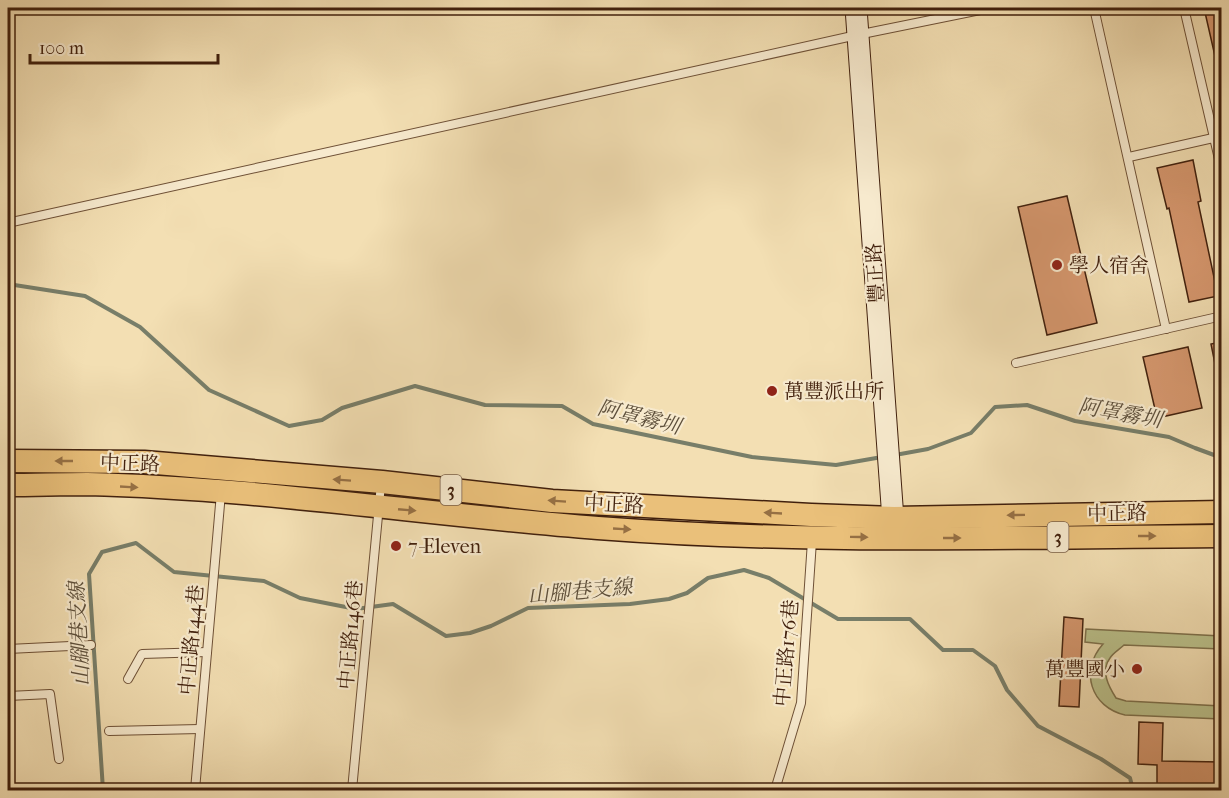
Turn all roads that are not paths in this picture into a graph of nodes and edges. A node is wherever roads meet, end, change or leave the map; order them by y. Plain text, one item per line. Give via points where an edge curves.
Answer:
1 (856, 8) edge
2 (990, 8) edge
3 (1094, 8) edge
4 (1184, 8) edge
5 (857, 35) junction
6 (1218, 137) edge
7 (1129, 158) junction
8 (1221, 172) edge
9 (12, 222) dead end
10 (1221, 316) edge
11 (1166, 329) junction
12 (1016, 363) dead end
13 (8, 461) edge
14 (382, 482) junction
15 (8, 485) edge
16 (221, 492) junction
17 (378, 507) junction
18 (1221, 512) edge
19 (812, 526) junction
20 (894, 528) junction
21 (1221, 536) edge
22 (91, 645) dead end
23 (8, 649) edge
24 (207, 652) junction
25 (128, 679) dead end
26 (8, 696) edge
27 (200, 729) junction
28 (109, 731) dead end
29 (59, 759) dead end
30 (195, 790) edge
31 (352, 790) edge
32 (775, 790) edge

1 - 5 street, 豐正路
2 - 5 lane
3 - 7 lane
4 - 6 lane
5 - 9 lane
5 - 20 street, 豐正路
6 - 7 lane
6 - 8 lane
7 - 11 lane
10 - 11 lane
11 - 12 lane
14 -> 13 main road, 中正路 / 3 via 144,462
14 - 17 lane, 中正路146巷
19 -> 14 main road, 中正路 / 3
15 -> 16 main road, 中正路 / 3 via 87,484
16 - 17 main road, 中正路 / 3
16 - 24 lane, 中正路144巷
17 -> 19 main road, 中正路 / 3 via 728,536
17 - 31 lane, 中正路146巷
18 -> 20 main road, 中正路 / 3
19 - 20 main road, 中正路 / 3
19 - 32 lane, 中正路176巷 via 801,703
20 -> 21 main road, 中正路 / 3
22 - 23 lane
24 - 25 lane via 142,654
24 - 27 lane, 中正路144巷
26 - 29 lane via 50,694
27 - 28 lane
27 - 30 lane, 中正路144巷

